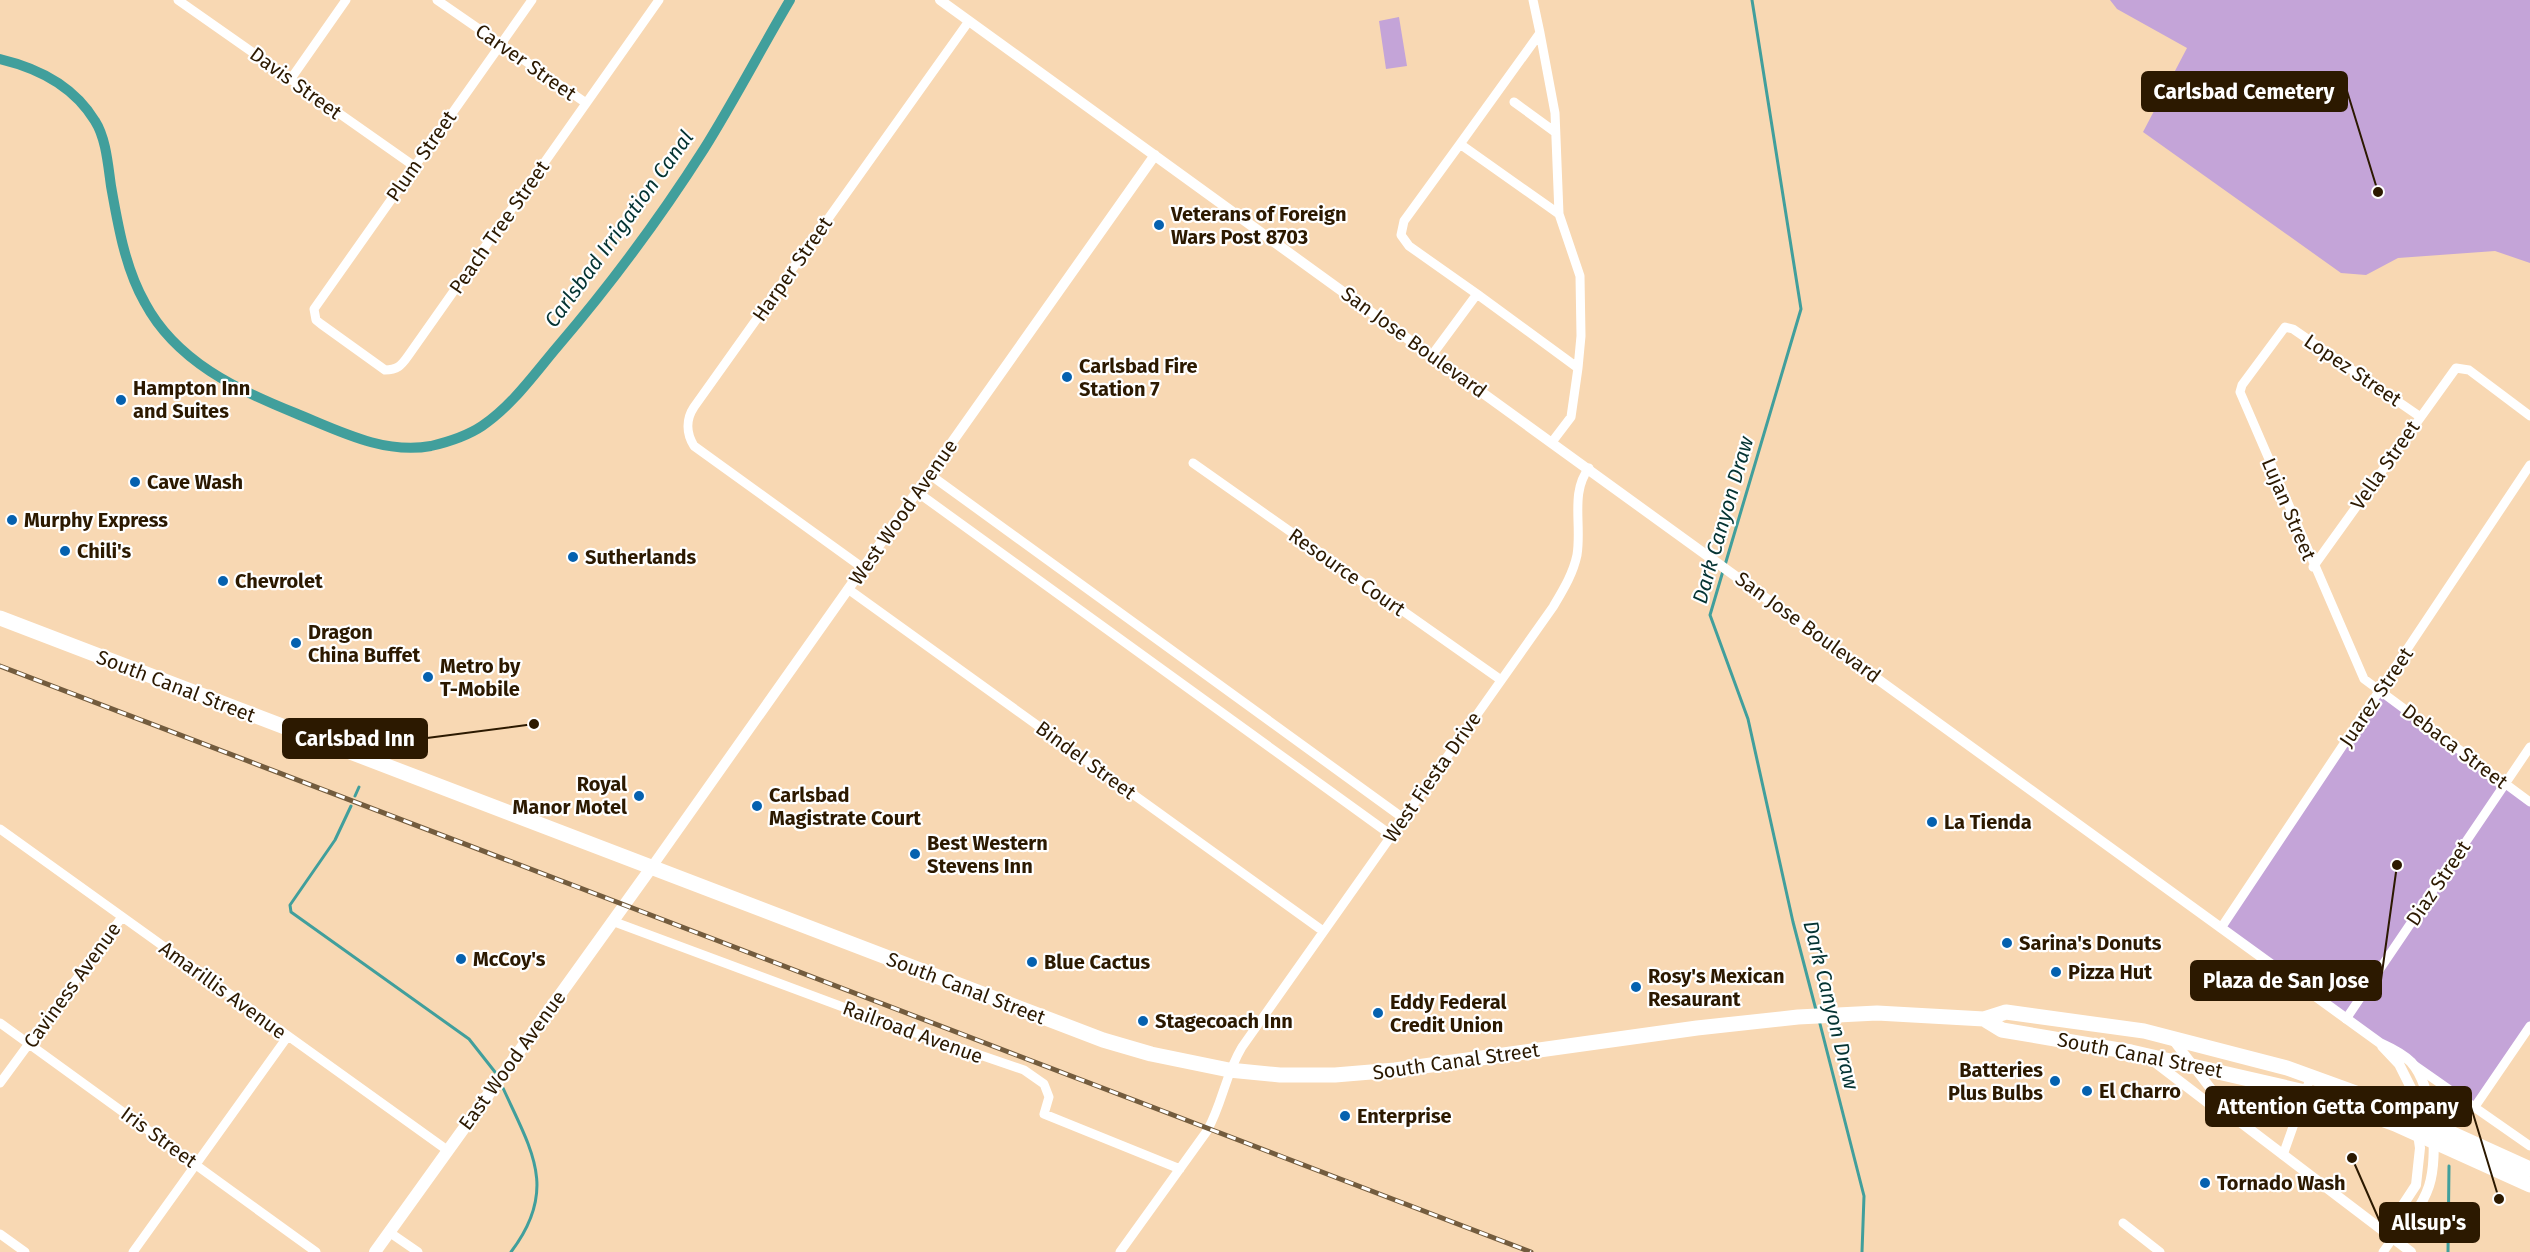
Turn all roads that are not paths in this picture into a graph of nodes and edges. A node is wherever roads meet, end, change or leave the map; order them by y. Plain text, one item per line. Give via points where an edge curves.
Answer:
1 (178, 0) edge
2 (346, 0) edge
3 (437, 0) edge
4 (532, 0) edge
5 (659, 0) edge
6 (940, 0) edge
7 (1533, 0) edge
8 (969, 21) junction
9 (1540, 33) junction
10 (500, 45) junction
11 (290, 80) junction
12 (1514, 102) dead end
13 (586, 103) junction
14 (1556, 132) junction
15 (1460, 144) junction
16 (1155, 155) junction
17 (414, 166) junction
18 (1559, 214) junction
19 (1477, 294) junction
20 (315, 314) joint
21 (2285, 327) joint
22 (1432, 355) junction
23 (1578, 368) junction
24 (2419, 416) junction
25 (2530, 416) edge
26 (1552, 442) junction
27 (1193, 463) dead end
28 (2530, 465) edge
29 (1589, 468) junction
30 (930, 474) junction
31 (917, 492) junction
32 (2313, 567) junction
33 (863, 568) junction
34 (848, 589) junction
35 (0, 618) edge
36 (1501, 680) junction
37 (2380, 691) junction
38 (2530, 747) edge
39 (2505, 784) junction
40 (2530, 802) edge
41 (1403, 818) junction
42 (0, 829) edge
43 (1391, 835) junction
44 (651, 868) junction
45 (122, 917) junction
46 (612, 921) junction
47 (2221, 928) junction
48 (1323, 931) junction
49 (2346, 1018) junction
50 (1984, 1019) junction
51 (0, 1023) edge
52 (2530, 1026) edge
53 (288, 1036) junction
54 (2171, 1037) junction
55 (29, 1043) junction
56 (2380, 1043) junction
57 (2145, 1055) junction
58 (2411, 1063) junction
59 (2194, 1065) junction
60 (1229, 1070) junction
61 (2311, 1076) junction
62 (0, 1083) edge
63 (2306, 1092) junction
64 (2475, 1108) junction
65 (2231, 1115) junction
66 (2530, 1146) edge
67 (447, 1150) junction
68 (2283, 1155) junction
69 (197, 1164) junction
70 (1180, 1169) junction
71 (2525, 1175) edge
72 (2123, 1223) dead end
73 (389, 1232) junction
74 (0, 1234) edge
75 (2393, 1238) junction
76 (25, 1252) edge
77 (133, 1252) edge
78 (316, 1252) edge
79 (375, 1252) edge
80 (418, 1252) edge
81 (1120, 1252) edge
82 (2160, 1252) edge
83 (2383, 1252) edge
84 (2411, 1252) edge

1 - 11 street, Davis Street
2 - 11 street
3 - 10 street, Carver Street
4 - 10 street, Plum Street
5 - 13 street, Peach Tree Street
6 - 8 street, San Jose Boulevard
7 - 9 street
8 - 16 street, San Jose Boulevard
8 - 33 street, Harper Street via 689,414 688,434 694,446
9 - 14 street
9 - 15 street
10 - 13 street, Carver Street
10 - 17 street, Plum Street
11 - 17 street, Davis Street
12 - 14 street
13 - 20 street, Peach Tree Street via 401,366 393,370 378,366 321,324
14 - 18 street
15 - 18 street
15 - 19 street via 1404,221 1401,235 1410,246
16 - 22 street, San Jose Boulevard
16 - 30 street, West Wood Avenue
17 - 20 street, Plum Street via 317,303
18 - 23 street via 1580,276
19 - 22 street
19 - 23 street
21 - 24 street, Lopez Street
21 - 32 street, Lujan Street via 2240,392
22 - 26 street, San Jose Boulevard
23 - 26 street via 1571,417
24 - 25 street, Vella Street via 2452,370 2459,367 2469,370
24 - 32 street, Vella Street
26 - 29 street, San Jose Boulevard
27 - 36 street, Resource Court
28 - 37 street, Juarez Street
29 - 36 street, West Fiesta Drive via 1579,481 1579,534 1572,573
29 - 47 street, San Jose Boulevard
30 - 31 street, West Wood Avenue
30 - 41 street
31 - 33 street, West Wood Avenue
31 - 43 street
32 - 37 street, Lujan Street via 2358,671
33 - 34 street, West Wood Avenue
34 - 44 street, West Wood Avenue
34 - 48 street, Bindel Street
35 - 44 highway, South Canal Street
36 - 41 street, West Fiesta Drive
37 - 39 street, Debaca Street
37 - 47 street, Juarez Street
38 - 39 street, Diaz Street
39 - 40 street, Debaca Street
39 - 49 street, Diaz Street
41 - 43 street, West Fiesta Drive
42 - 45 street, Amarillis Avenue
43 - 48 street, West Fiesta Drive
44 - 46 main road, East Wood Avenue
44 - 60 highway, South Canal Street via 1103,1040
45 - 53 street, Amarillis Avenue
45 - 55 street, Caviness Avenue
46 - 67 main road, East Wood Avenue
46 - 70 street, Railroad Avenue via 1024,1070 1044,1084 1049,1097 1044,1114
47 - 49 street, San Jose Boulevard
48 - 60 street, West Fiesta Drive
49 - 56 street, San Jose Boulevard
50 - 54 highway, South Canal Street via 2006,1012
50 - 57 highway, South Canal Street via 2002,1030
50 - 60 highway, South Canal Street via 1836,1014 1697,1028 1359,1074 1280,1075
51 - 55 street, Iris Street
52 - 64 street
53 - 67 street, Amarillis Avenue
53 - 69 street
54 - 59 street
54 - 61 highway, South Canal Street
55 - 62 street, Caviness Avenue
55 - 69 street, Iris Street
56 - 58 street, San Jose Boulevard
56 - 75 street via 2399,1064 2412,1090 2420,1148 2416,1185 2395,1217
57 - 59 highway, South Canal Street
57 - 65 street via 2220,1112
58 - 64 street, San Jose Boulevard
58 - 75 street via 2428,1101 2434,1163 2424,1199
59 - 63 highway, South Canal Street
59 - 65 street
60 - 70 street, West Fiesta Drive via 1219,1110
61 - 63 street
61 - 71 highway, South Canal Street via 2389,1105
63 - 68 street
63 - 71 highway, South Canal Street
64 - 66 street, San Jose Boulevard
65 - 68 street
67 - 73 main road, East Wood Avenue
68 - 75 street
69 - 77 street
69 - 78 street, Iris Street
70 - 81 street, West Fiesta Drive
72 - 82 street
73 - 79 main road, East Wood Avenue
73 - 80 street
74 - 76 street
75 - 83 street
75 - 84 street

